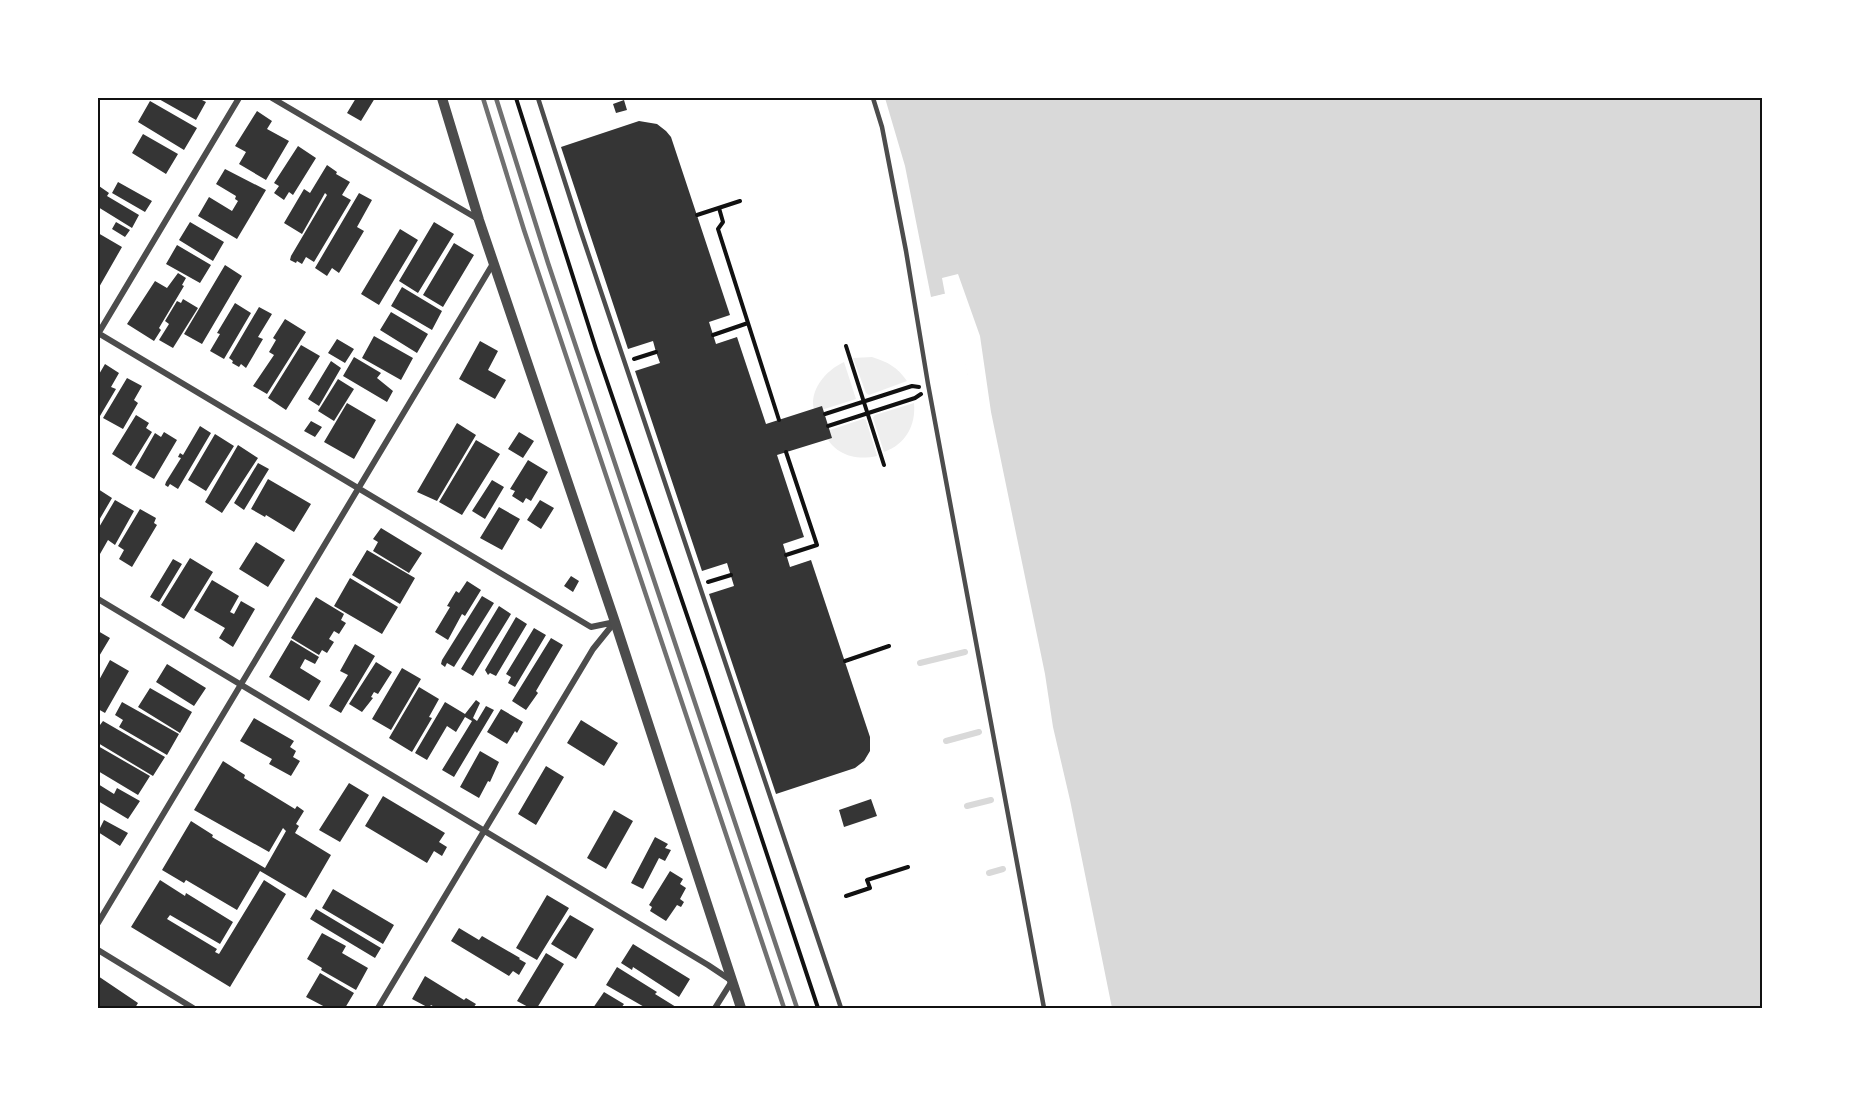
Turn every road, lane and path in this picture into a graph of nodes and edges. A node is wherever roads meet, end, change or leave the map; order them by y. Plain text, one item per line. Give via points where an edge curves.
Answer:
1 (239, 98) edge
2 (272, 98) edge
3 (442, 98) edge
4 (516, 98) edge
5 (538, 98) edge
6 (873, 98) edge
7 (740, 201) dead end
8 (718, 208) junction
9 (697, 215) dead end
10 (479, 220) junction
11 (494, 261) junction
12 (748, 323) junction
13 (98, 333) edge
14 (713, 335) dead end
15 (846, 346) dead end
16 (656, 352) dead end
17 (630, 360) dead end
18 (929, 389) junction
19 (864, 402) junction
20 (825, 414) dead end
21 (867, 414) junction
22 (779, 420) dead end
23 (828, 426) dead end
24 (786, 453) dead end
25 (884, 465) dead end
26 (358, 488) junction
27 (786, 555) dead end
28 (730, 575) dead end
29 (704, 584) dead end
30 (98, 599) edge
31 (615, 622) junction
32 (889, 646) dead end
33 (845, 661) dead end
34 (240, 685) junction
35 (484, 830) junction
36 (908, 867) dead end
37 (846, 896) dead end
38 (98, 923) edge
39 (98, 950) edge
40 (732, 981) junction
41 (193, 1008) edge
42 (378, 1008) edge
43 (715, 1008) edge
44 (741, 1008) edge
45 (818, 1008) edge
46 (841, 1008) edge
47 (1044, 1008) edge

1 - 13 street
2 - 10 street
3 - 10 street
4 - 45 path via 596,349
5 - 46 lane
6 - 18 lane via 890,164
7 - 8 path
8 - 9 path
8 - 12 path via 723,222 718,229
10 - 11 street
11 - 26 street
11 - 31 street
12 - 14 path
12 - 22 path
13 - 26 street
15 - 19 path
16 - 17 path
18 - 19 path via 912,386
18 - 21 path via 915,398
18 - 47 lane
19 - 20 path
19 - 21 path
21 - 23 path
21 - 25 path
24 - 27 path via 817,545
26 - 31 street via 591,627
26 - 34 street
28 - 29 path
30 - 34 street
31 - 35 street via 592,649
31 - 40 street
32 - 33 path
34 - 35 street
34 - 38 street
35 - 40 street
35 - 42 street
36 - 37 path via 867,880 870,888
39 - 41 street
40 - 43 street
40 - 44 street

